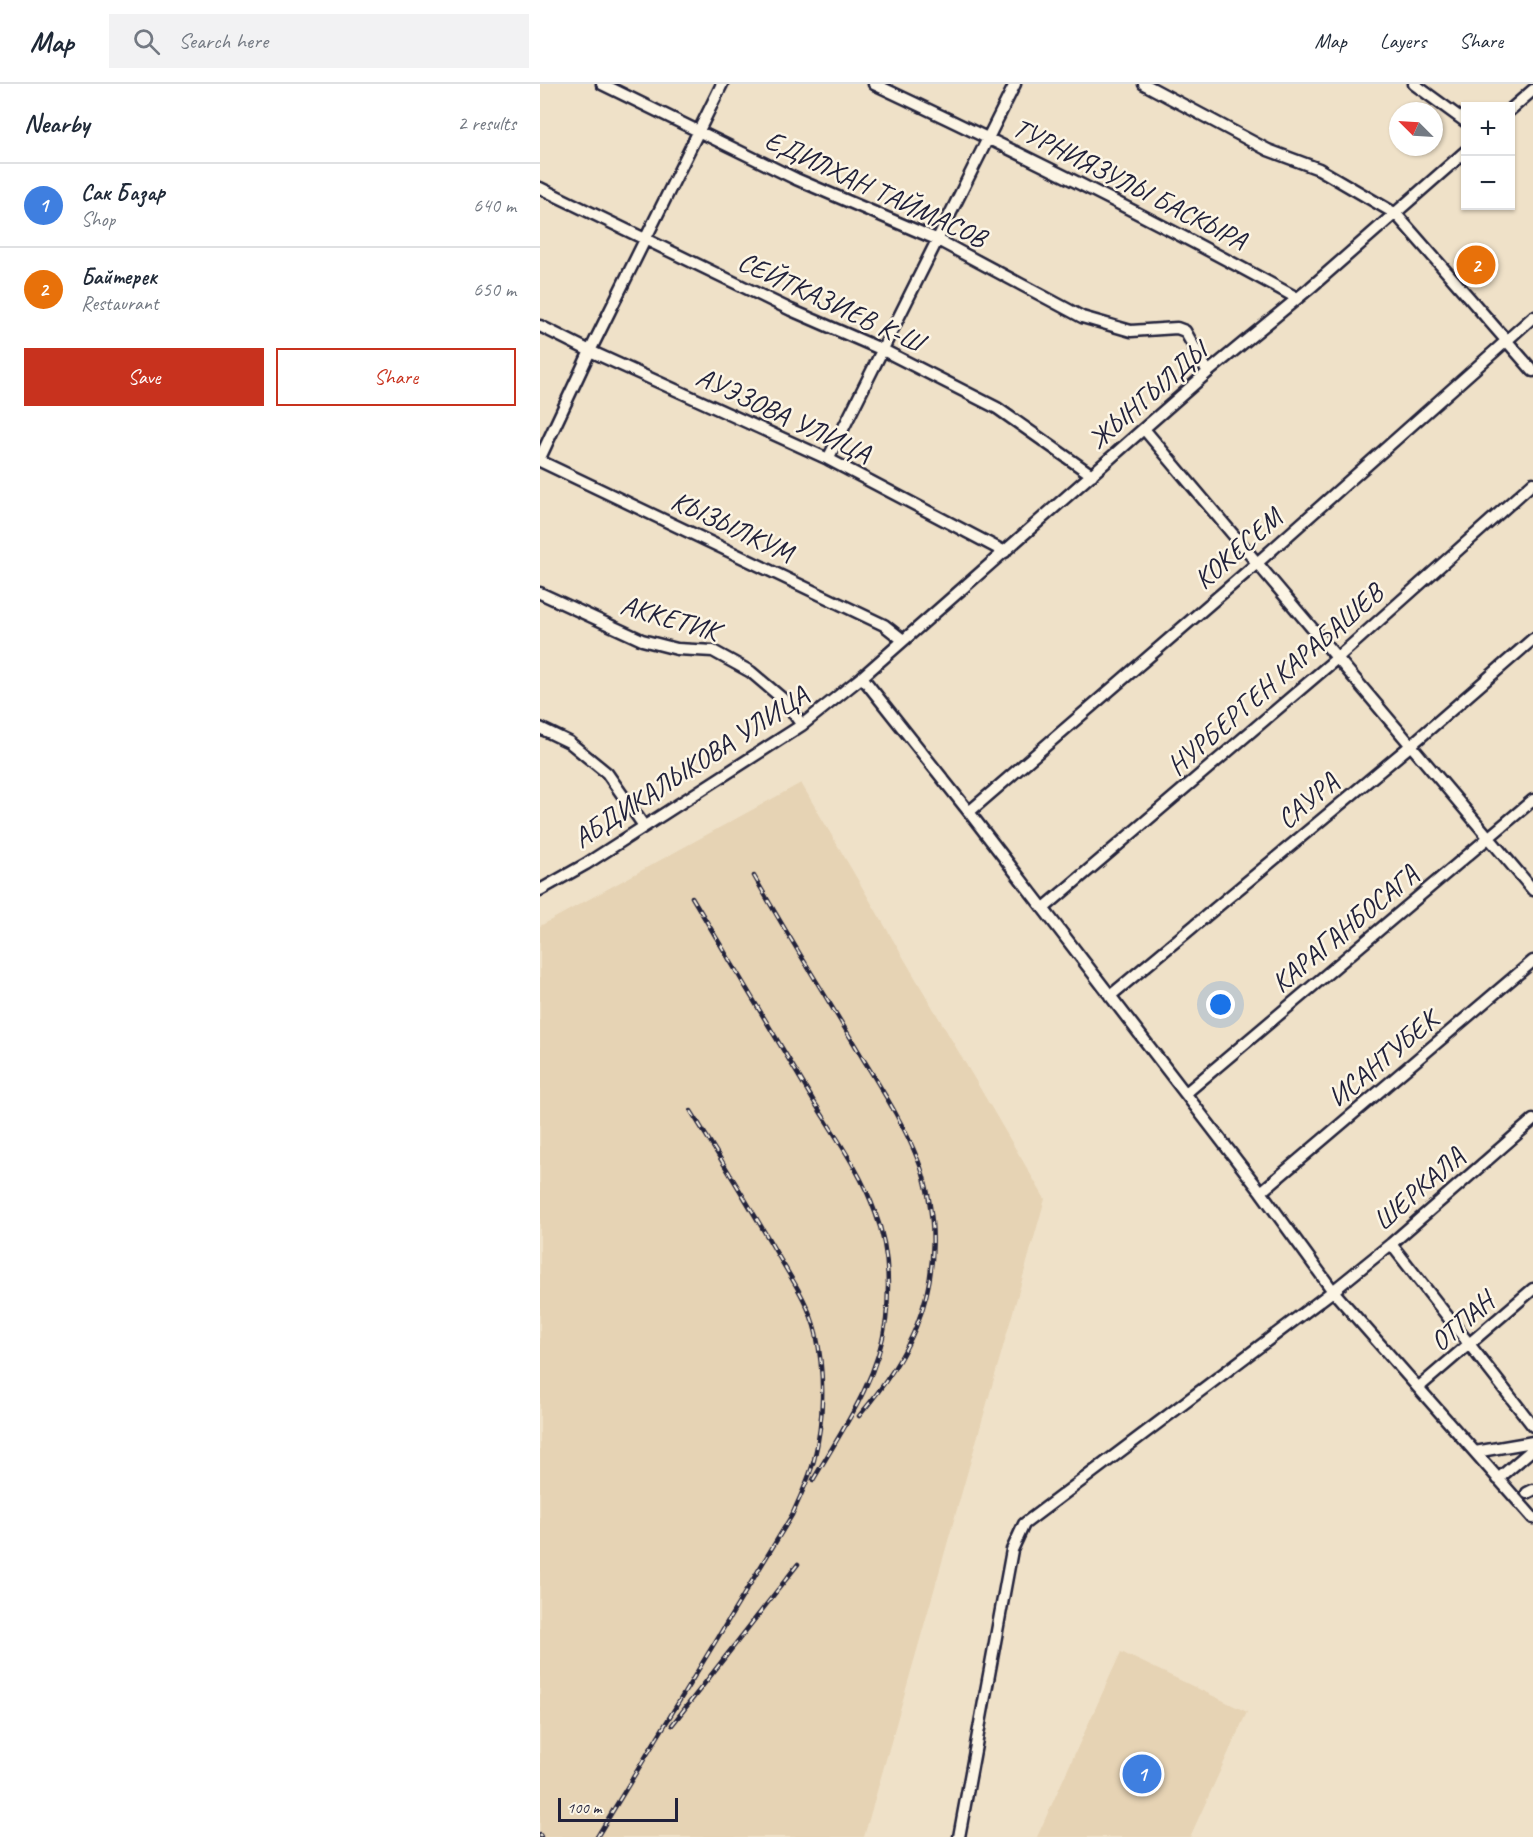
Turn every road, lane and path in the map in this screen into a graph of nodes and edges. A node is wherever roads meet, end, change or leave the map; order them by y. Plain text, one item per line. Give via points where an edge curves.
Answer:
1 (602, 84) edge
2 (723, 84) edge
3 (874, 84) edge
4 (1015, 84) edge
5 (1144, 84) edge
6 (1414, 84) edge
7 (1533, 90) edge
8 (1515, 106) edge
9 (1461, 118) edge
10 (699, 131) junction
11 (989, 138) junction
12 (1461, 156) edge
13 (540, 188) edge
14 (1396, 214) junction
15 (936, 239) junction
16 (645, 240) junction
17 (1297, 297) junction
18 (1533, 317) edge
19 (540, 326) edge
20 (1506, 340) junction
21 (883, 350) junction
22 (590, 351) junction
23 (1533, 371) edge
24 (1208, 372) junction
25 (1144, 429) junction
26 (540, 459) edge
27 (828, 459) junction
28 (1092, 475) junction
29 (1533, 483) edge
30 (1005, 552) junction
31 (1256, 564) junction
32 (540, 593) edge
33 (1533, 639) edge
34 (903, 640) junction
35 (1336, 659) junction
36 (862, 677) junction
37 (802, 725) junction
38 (540, 728) edge
39 (1410, 746) junction
40 (1533, 800) edge
41 (969, 812) junction
42 (644, 826) junction
43 (1489, 838) junction
44 (540, 890) edge
45 (1533, 890) edge
46 (1044, 908) junction
47 (1533, 961) edge
48 (1110, 996) junction
49 (1186, 1094) junction
50 (1533, 1120) edge
51 (1261, 1192) junction
52 (1391, 1244) junction
53 (1533, 1289) edge
54 (1333, 1291) junction
55 (1470, 1345) junction
56 (1419, 1388) junction
57 (1533, 1426) edge
58 (1533, 1442) edge
59 (1533, 1449) edge
60 (1475, 1452) junction
61 (1498, 1479) junction
62 (1533, 1518) edge
63 (959, 1837) edge

1 - 10 street, ЕДИЛХАН ТАЙМАСОВ
2 - 10 street
3 - 11 street, ТУРНИЯЗУЛЫ БАСКЫРА
4 - 11 street
5 - 14 street via 1268,150 1319,169
6 - 9 street
7 - 8 street
10 - 15 street, ЕДИЛХАН ТАЙМАСОВ via 796,179
10 - 16 street
11 - 15 street
11 - 17 street, ТУРНИЯЗУЛЫ БАСКЫРА
12 - 14 street, ЖЫНГЫЛДЫ
13 - 16 street, СЕЙТКАЗИЕВ К-Ш
14 - 17 street, ЖЫНГЫЛДЫ
14 - 20 street
15 - 21 street
15 - 24 street, ЕДИЛХАН ТАЙМАСОВ via 1082,317 1131,331 1177,328 1185,332
16 - 21 street, СЕЙТКАЗИЕВ К-Ш
16 - 22 street
17 - 24 street, ЖЫНГЫЛДЫ
18 - 20 street, КОКЕСЕМ
19 - 22 street, АУЭЗОВА УЛИЦА
20 - 23 street
20 - 31 street, КОКЕСЕМ
21 - 27 street
21 - 28 street, СЕЙТКАЗИЕВ К-Ш via 997,408
22 - 26 street
22 - 27 street, АУЭЗОВА УЛИЦА
24 - 25 street, ЖЫНГЫЛДЫ
25 - 28 street, ЖЫНГЫЛДЫ
25 - 31 street
26 - 34 street, КЫЗЫЛКУМ via 884,625
27 - 30 street, АУЭЗОВА УЛИЦА
28 - 30 street, ЖЫНГЫЛДЫ
29 - 35 street, НУРБЕРГЕН КАРАБАШЕВ
30 - 34 street, ЖЫНГЫЛДЫ
31 - 35 street
31 - 41 street, КОКЕСЕМ
32 - 37 street, АККЕТИК via 642,640 677,649 712,651 752,672 784,700
33 - 39 street, САУРА
34 - 36 street, ЖЫНГЫЛДЫ
35 - 39 street
35 - 46 street, НУРБЕРГЕН КАРАБАШЕВ
36 - 37 street, АБДИКАЛЫКОВА УЛИЦА
36 - 41 street
37 - 42 street, АБДИКАЛЫКОВА УЛИЦА
38 - 42 street via 569,742 607,773
39 - 43 street
39 - 48 street, САУРА
40 - 43 street, КАРАГАНБОСАГА
41 - 46 street
42 - 44 street, АБДИКАЛЫКОВА УЛИЦА
43 - 45 street
43 - 49 street, КАРАГАНБОСАГА
46 - 48 street
47 - 51 street, ИСАНТУБЕК
48 - 49 street
49 - 51 street
50 - 52 street, ШЕРКАЛА
51 - 54 street
52 - 54 street, ШЕРКАЛА
52 - 55 street
53 - 55 street, ОТПАН
54 - 56 street
54 - 63 street, ШЕРКАЛА via 1024,1524 1012,1550
55 - 56 street, ОТПАН
55 - 57 street
56 - 60 street
58 - 60 street
59 - 61 street
60 - 61 street
61 - 62 street

